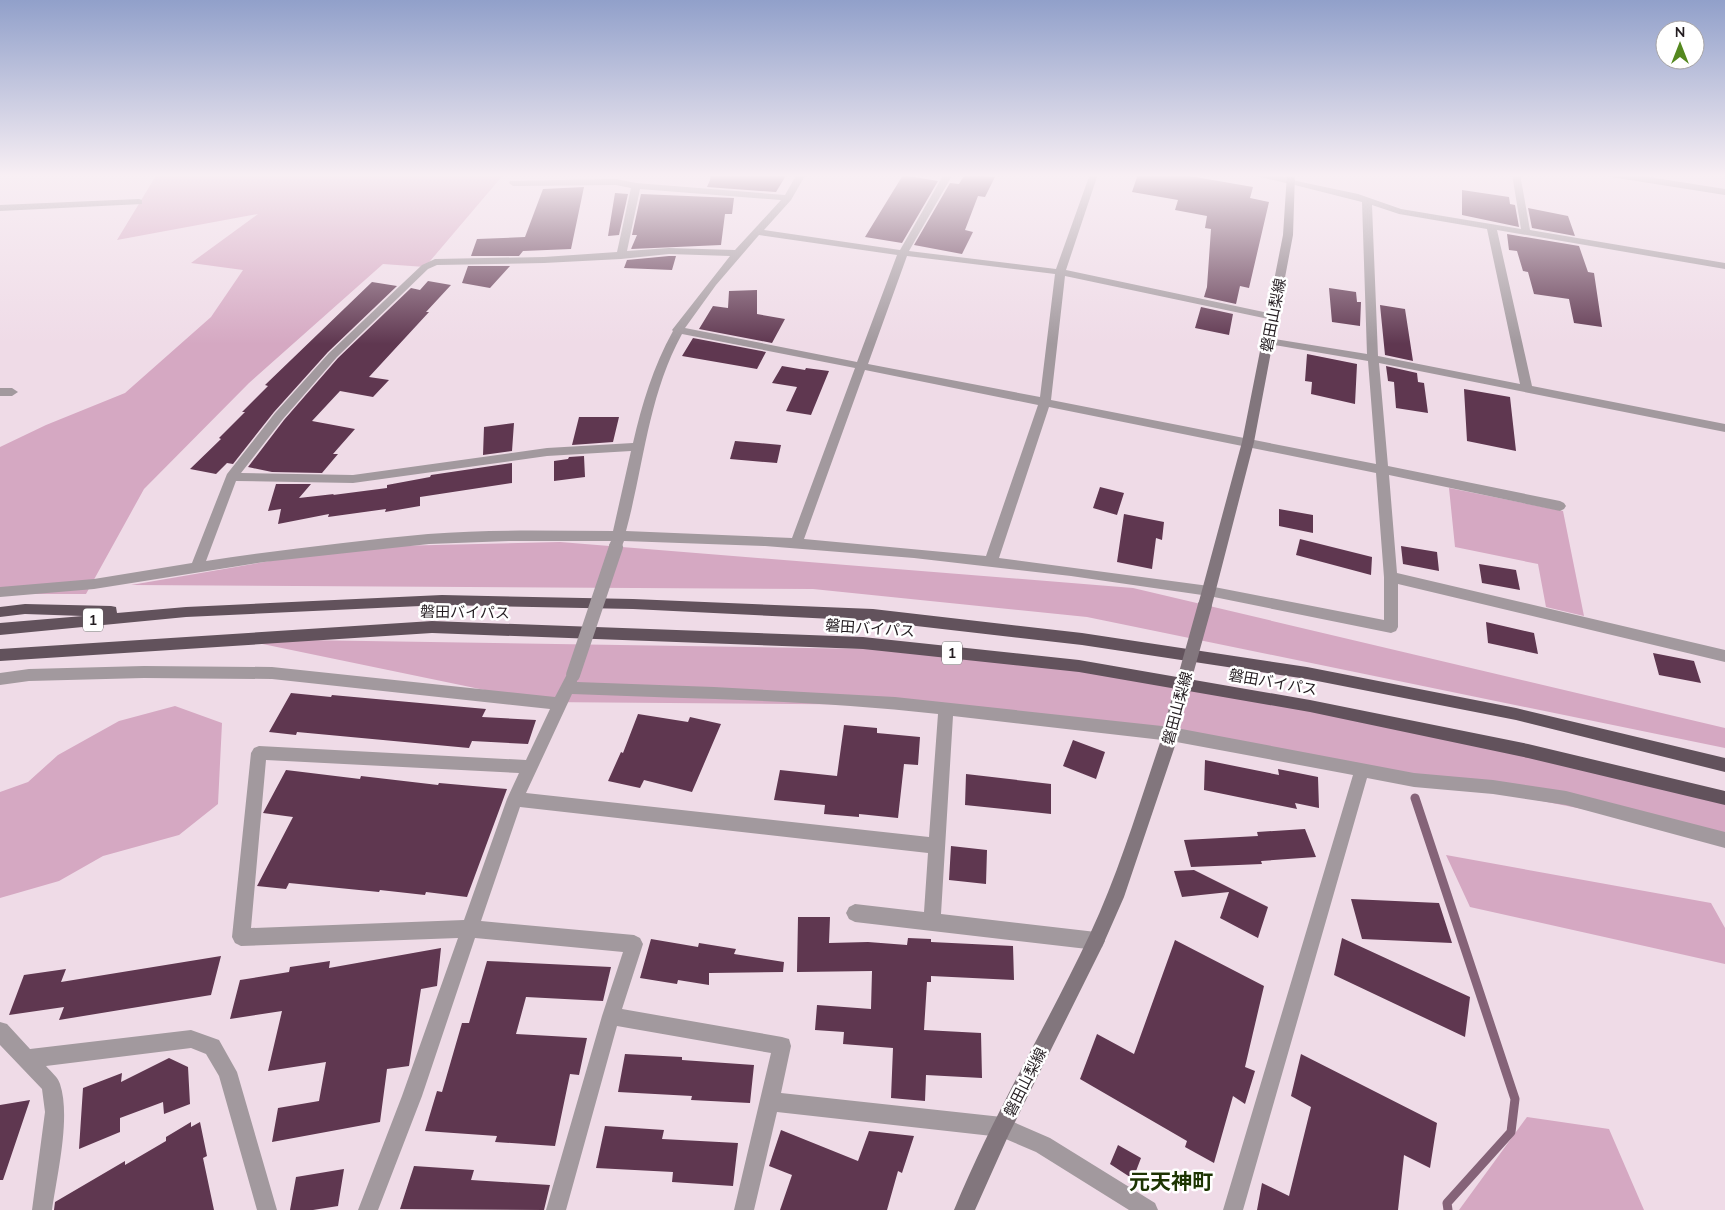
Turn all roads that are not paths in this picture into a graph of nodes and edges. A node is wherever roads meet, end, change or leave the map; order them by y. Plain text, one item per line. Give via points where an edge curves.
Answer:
1 (626, 230) edge
2 (916, 230) edge
3 (1074, 230) edge
4 (1288, 230) edge
5 (1368, 230) edge
6 (1492, 230) edge
7 (1517, 230) edge
8 (756, 232) joint
9 (1526, 232) joint
10 (737, 252) junction
11 (903, 253) junction
12 (621, 256) junction
13 (1725, 266) edge
14 (1060, 272) junction
15 (1273, 317) junction
16 (677, 330) junction
17 (1268, 341) junction
18 (1373, 358) junction
19 (861, 366) junction
20 (1527, 389) junction
21 (0, 392) edge
22 (12, 392) dead end
23 (1045, 402) junction
24 (1725, 428) edge
25 (1248, 442) junction
26 (638, 447) junction
27 (1382, 469) junction
28 (231, 477) junction
29 (1560, 506) dead end
30 (617, 541) junction
31 (796, 544) junction
32 (991, 562) junction
33 (198, 567) junction
34 (1391, 577) junction
35 (0, 592) edge
36 (1207, 598) junction
37 (0, 612) edge
38 (186, 612) junction
39 (0, 628) edge
40 (166, 643) junction
41 (0, 655) edge
42 (1725, 656) edge
43 (0, 663) edge
44 (0, 680) edge
45 (567, 689) junction
46 (946, 708) junction
47 (1172, 727) junction
48 (1725, 765) edge
49 (530, 767) junction
50 (1362, 770) junction
51 (1725, 798) edge
52 (515, 799) junction
53 (1725, 840) edge
54 (937, 846) junction
55 (855, 913) dead end
56 (932, 922) junction
57 (470, 929) junction
58 (1096, 941) junction
59 (611, 1016) junction
60 (0, 1031) edge
61 (26, 1059) junction
62 (770, 1101) junction
63 (1002, 1127) junction
64 (42, 1210) edge
65 (267, 1210) edge
66 (368, 1210) edge
67 (556, 1210) edge
68 (744, 1210) edge
69 (964, 1210) edge
70 (1148, 1210) edge
71 (1233, 1210) edge

1 - 12 street
2 - 11 street
3 - 14 street
4 - 15 main road, 磐田山梨線
5 - 18 street
6 - 20 street
7 - 9 street
8 - 10 street
8 - 11 street
9 - 13 street
10 - 12 street via 669,251
10 - 16 street
11 - 14 street
11 - 19 street
12 - 28 street via 436,262 424,267 333,356 279,416
14 - 15 street
14 - 23 street
15 - 17 main road, 磐田山梨線
16 - 19 street
16 - 26 street via 656,377
17 - 18 street
17 - 25 main road, 磐田山梨線
18 - 20 street
18 - 27 street
19 - 23 street
19 - 31 street
20 - 24 street
21 - 22 street
23 - 25 street
23 - 32 street
25 - 27 street
25 - 36 main road, 磐田山梨線
26 - 28 street via 547,452 353,479
26 - 30 street
27 - 29 street
27 - 34 street
28 - 33 street
30 - 31 street
30 - 33 street via 509,536 430,539
30 - 45 street, bridge
31 - 32 street
32 - 36 street via 1071,571
33 - 35 street via 94,584
34 - 36 street via 1391,627
34 - 42 street
36 - 47 main road, 磐田山梨線, bridge
37 - 38 highway via 25,609
38 - 39 highway, 磐田バイパス / 1
38 - 48 highway, 磐田バイパス / 1 via 442,600 633,604 873,615 1082,639 1307,674 1516,714
40 - 41 highway, 磐田バイパス / 1
40 - 43 highway
40 - 51 highway, 磐田バイパス / 1 via 432,627 882,645 1078,666 1310,706 1528,751
44 - 45 street via 29,675 144,672 272,673
45 - 46 street via 733,694
45 - 49 street
46 - 47 street
46 - 54 street
47 - 50 street
47 - 58 main road, 磐田山梨線 via 1118,891
49 - 52 street
49 - 57 street via 259,753 241,937
50 - 53 street via 1414,780 1566,798
50 - 71 street
52 - 54 street
52 - 57 street
54 - 56 street
55 - 56 street
56 - 58 street
57 - 59 street via 634,944
57 - 66 street
58 - 63 main road, 磐田山梨線
59 - 62 street via 782,1046
59 - 67 street
60 - 61 street
61 - 64 street via 51,1085 55,1112
61 - 65 street via 191,1039 212,1048 226,1072
62 - 63 street
62 - 68 street
63 - 69 main road, 磐田山梨線
63 - 70 street via 1042,1145

